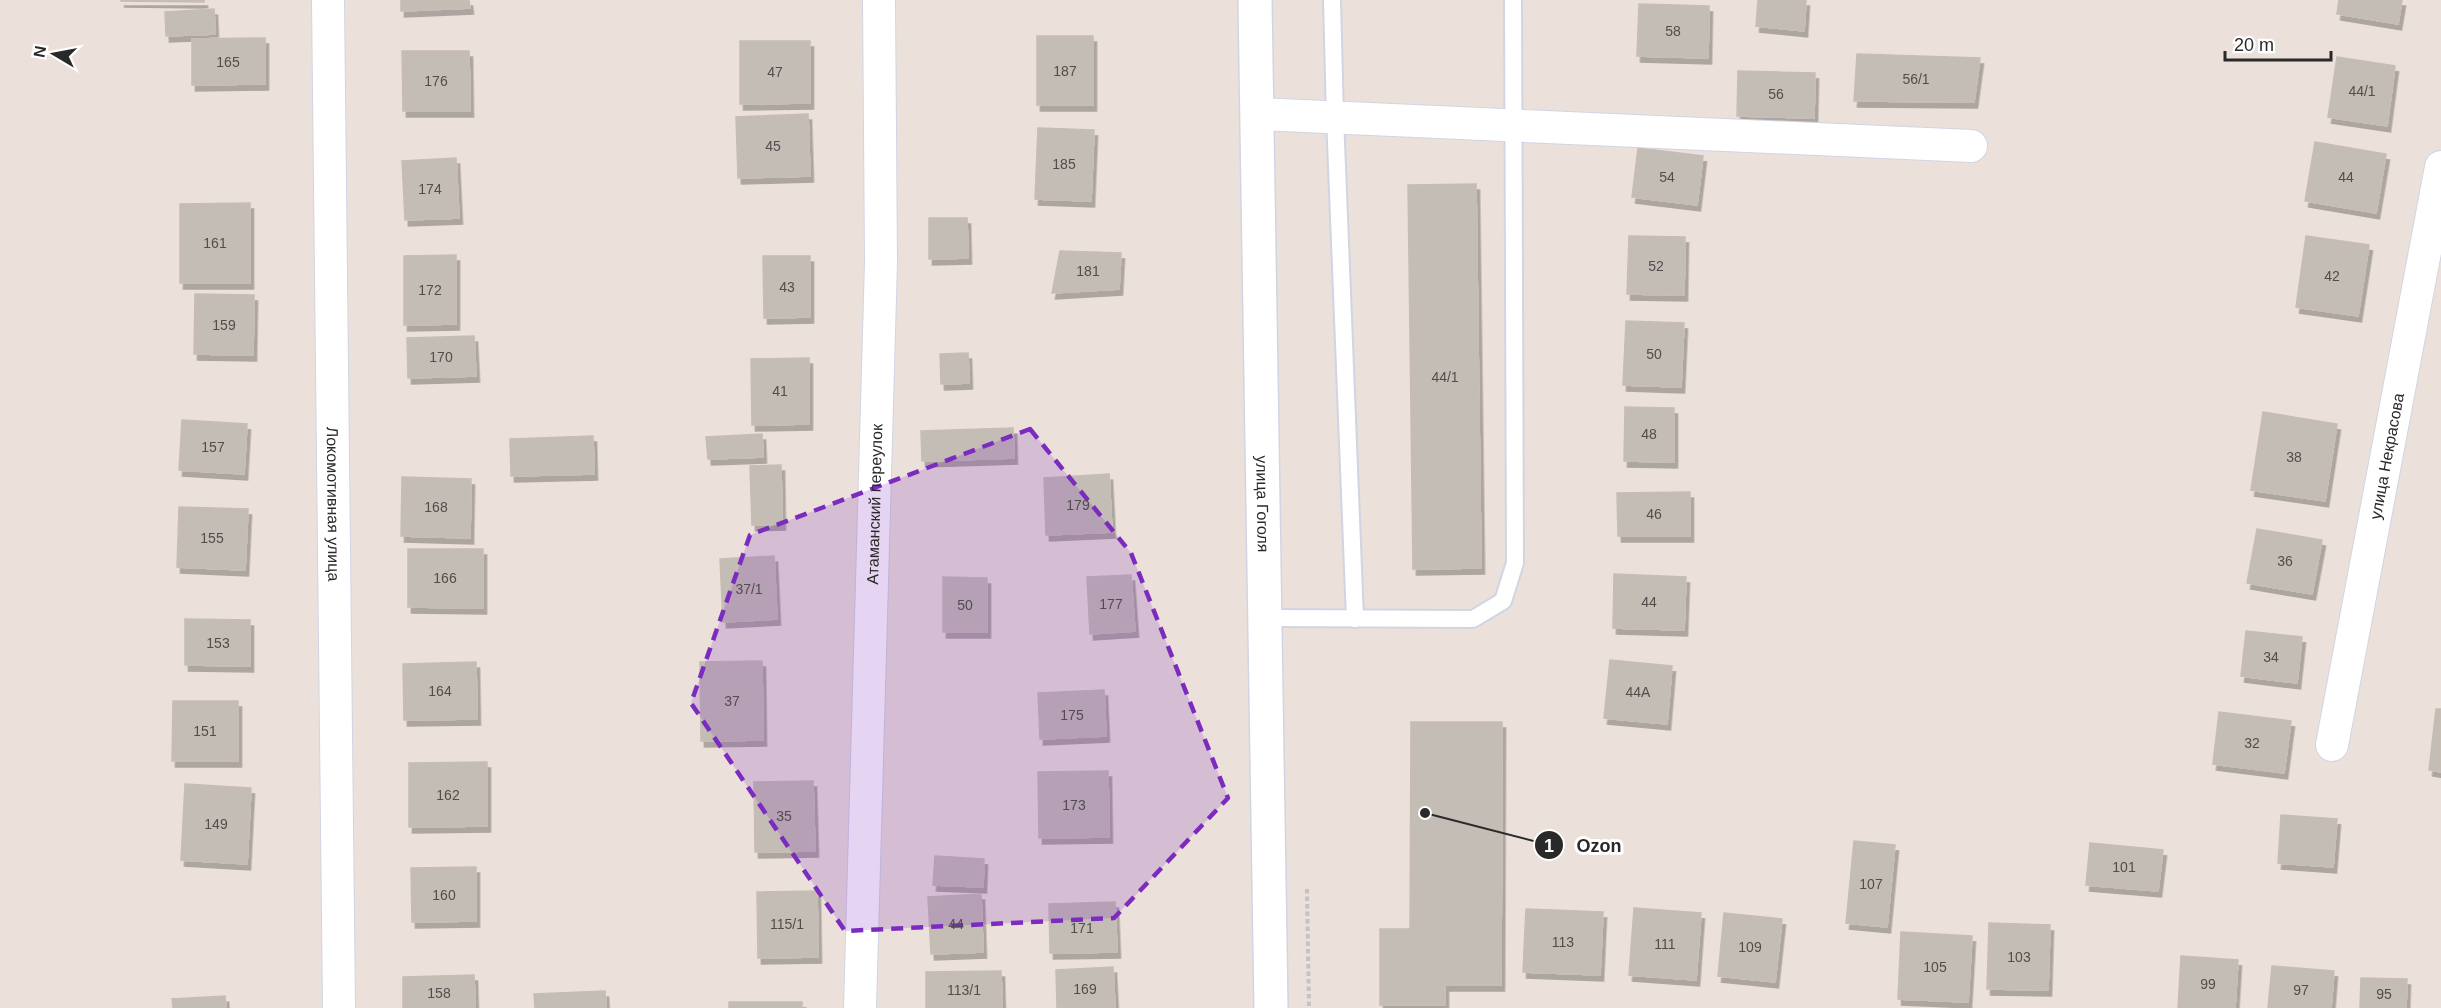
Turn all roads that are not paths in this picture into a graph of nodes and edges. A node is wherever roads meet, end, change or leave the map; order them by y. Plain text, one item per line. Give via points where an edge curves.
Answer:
1 (328, 0) edge
2 (879, 0) edge
3 (1256, 0) edge
4 (1332, 0) edge
5 (1513, 0) edge
6 (1258, 114) junction
7 (1335, 117) junction
8 (1513, 125) junction
9 (1971, 147) dead end
10 (2441, 167) edge
11 (1266, 618) junction
12 (1355, 619) junction
13 (2332, 745) dead end
14 (339, 1008) edge
15 (860, 1008) edge
16 (1271, 1008) edge

1 - 14 street, Локомотивная улица
2 - 15 street, Атаманский переулок via 881,262
3 - 6 main road, улица Гоголя
4 - 7 lane
5 - 8 lane
6 - 7 street
6 - 11 main road, улица Гоголя
7 - 8 street
7 - 12 lane
8 - 9 street
8 - 12 lane via 1515,562 1506,592 1503,601 1473,619
10 - 13 street, улица Некрасова
11 - 12 lane
11 - 16 main road, улица Гоголя

